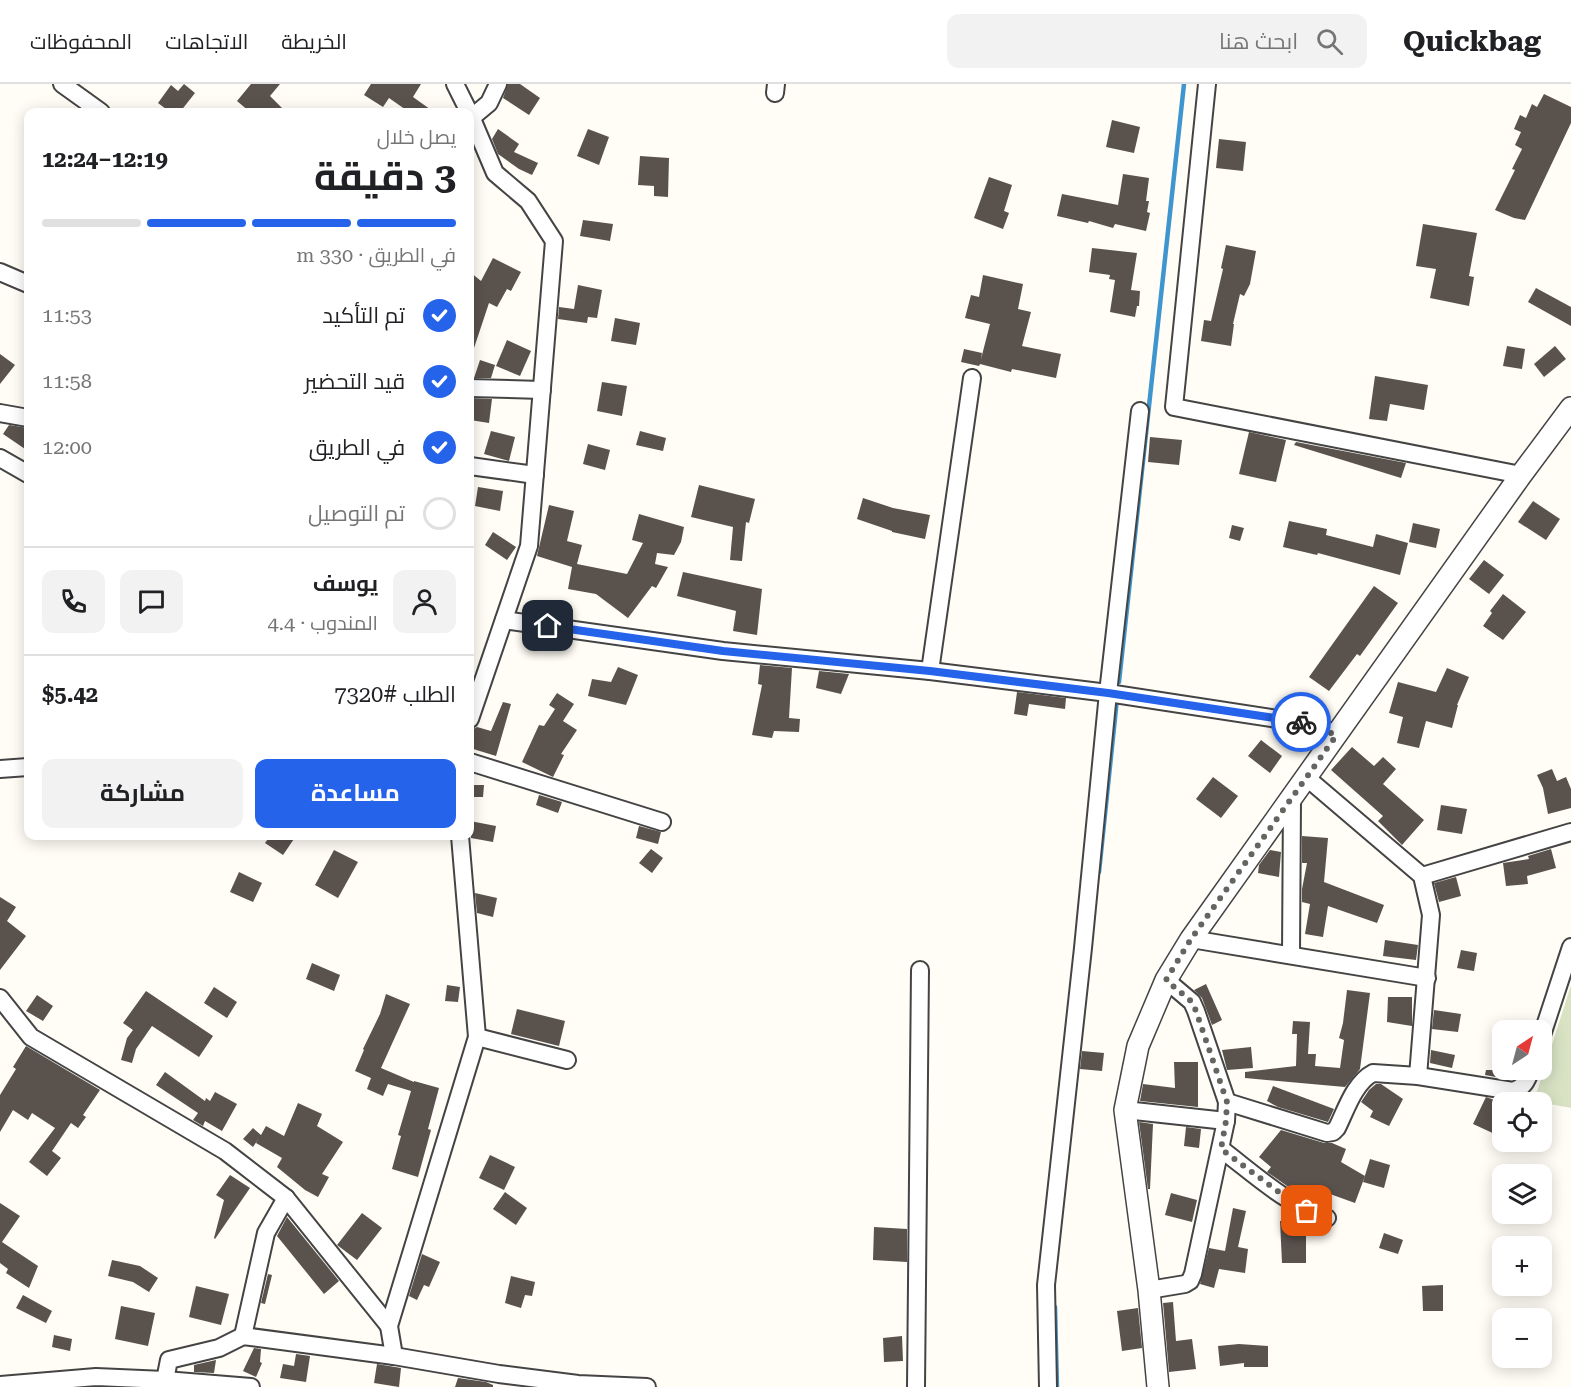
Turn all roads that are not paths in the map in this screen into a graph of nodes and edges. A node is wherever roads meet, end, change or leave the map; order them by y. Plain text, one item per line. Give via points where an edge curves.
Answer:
1 (62, 84) edge
2 (455, 84) edge
3 (498, 84) edge
4 (1207, 84) edge
5 (95, 108) edge
6 (467, 108) edge
7 (474, 112) edge
8 (474, 124) edge
9 (0, 272) edge
10 (24, 282) edge
11 (972, 378) dead end
12 (474, 388) edge
13 (542, 390) junction
14 (1571, 408) edge
15 (1140, 411) dead end
16 (0, 413) edge
17 (24, 417) edge
18 (0, 458) edge
19 (474, 467) edge
20 (24, 472) edge
21 (535, 475) junction
22 (1521, 475) junction
23 (504, 620) junction
24 (930, 671) junction
25 (1108, 693) junction
26 (474, 707) edge
27 (1336, 736) junction
28 (474, 763) edge
29 (24, 767) edge
30 (0, 769) edge
31 (1307, 778) junction
32 (1292, 799) junction
33 (662, 822) dead end
34 (1571, 832) edge
35 (460, 840) edge
36 (1422, 876) junction
37 (1191, 939) junction
38 (1571, 947) edge
39 (1291, 955) junction
40 (920, 970) dead end
41 (1427, 978) junction
42 (1166, 980) junction
43 (0, 998) edge
44 (1547, 1020) edge
45 (477, 1037) junction
46 (567, 1060) dead end
47 (1418, 1076) junction
48 (1527, 1080) edge
49 (1227, 1102) junction
50 (1125, 1110) junction
51 (1226, 1121) junction
52 (1221, 1149) junction
53 (286, 1198) junction
54 (1327, 1218) dead end
55 (1149, 1290) junction
56 (389, 1326) junction
57 (243, 1336) junction
58 (394, 1356) junction
59 (165, 1380) junction
60 (498, 1381) edge
61 (0, 1385) edge
62 (251, 1387) edge
63 (647, 1387) edge
64 (916, 1387) edge
65 (1048, 1387) edge
66 (1158, 1387) edge

1 - 5 street
2 - 6 street
3 - 7 street via 489,103
4 - 22 street via 1174,407
8 - 13 street via 495,173 528,201 554,241
9 - 10 street
11 - 24 street
12 - 13 street
13 - 21 street
14 - 22 street
15 - 25 street
16 - 17 street
18 - 20 street
19 - 21 street
21 - 23 street via 529,546
22 - 27 street
23 - 24 street via 723,651
23 - 26 street
24 - 25 street
25 - 27 street via 1317,725
25 - 65 street via 1046,1285
27 - 31 street
28 - 33 street
29 - 30 street
31 - 32 street
31 - 36 street
32 - 37 street
32 - 39 street
34 - 36 street
35 - 45 street
36 - 41 street via 1431,915
37 - 39 street
37 - 42 street
38 - 44 street
39 - 41 street
40 - 64 street
41 - 47 street
42 - 49 street via 1192,1002
42 - 50 street via 1138,1047
43 - 53 street via 31,1037 225,1151
45 - 46 street
45 - 56 street
47 - 48 street via 1513,1091
47 - 49 street via 1381,1072 1366,1076 1336,1128 1328,1133
49 - 51 street
50 - 51 street
50 - 55 street
51 - 52 street
52 - 54 street via 1291,1201
52 - 55 street via 1190,1281
53 - 56 street
53 - 57 street via 266,1233
55 - 66 street
56 - 58 street
57 - 58 street
57 - 59 street via 219,1348 169,1360
58 - 60 street
59 - 61 street via 96,1377
59 - 62 street
60 - 63 street

